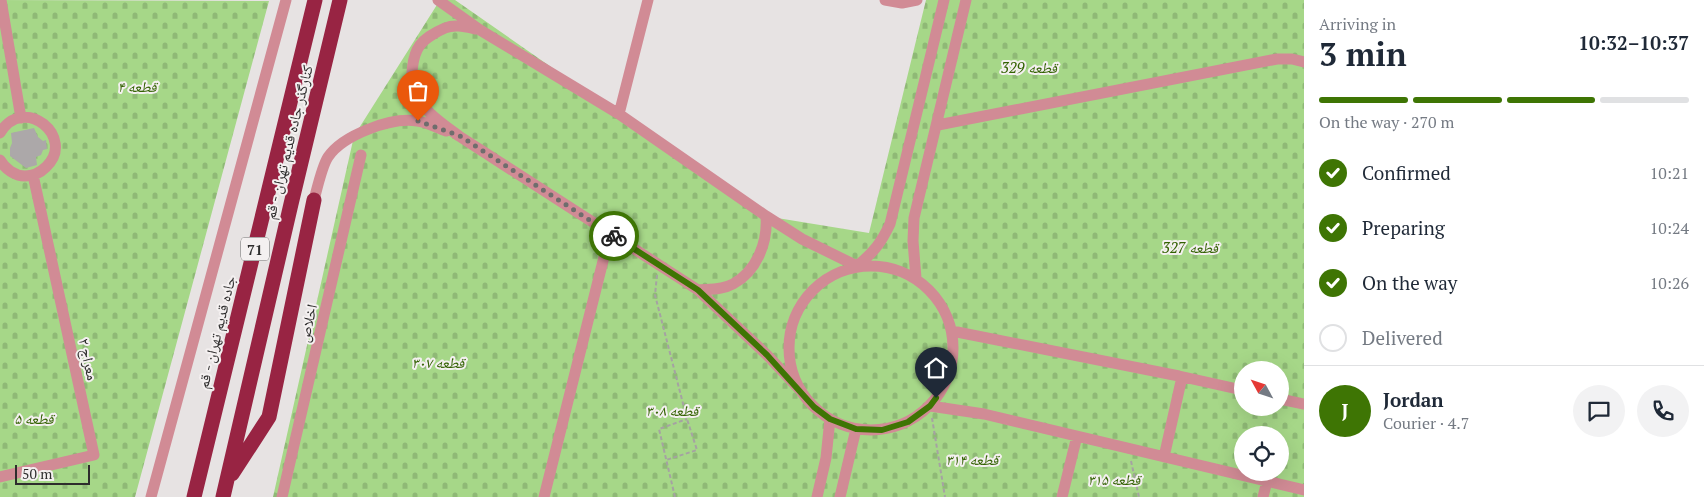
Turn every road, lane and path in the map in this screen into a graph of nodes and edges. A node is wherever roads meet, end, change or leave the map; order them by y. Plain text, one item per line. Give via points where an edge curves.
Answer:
1 (0, 0) edge
2 (286, 0) edge
3 (315, 0) edge
4 (340, 0) edge
5 (438, 0) edge
6 (648, 0) edge
7 (885, 0) edge
8 (917, 0) edge
9 (944, 0) edge
10 (966, 0) edge
11 (480, 30) junction
12 (1304, 62) edge
13 (619, 114) junction
14 (21, 118) junction
15 (938, 124) junction
16 (0, 133) edge
17 (460, 136) junction
18 (361, 155) dead end
19 (0, 160) edge
20 (33, 175) junction
21 (314, 200) joint
22 (766, 216) junction
23 (610, 234) junction
24 (658, 264) junction
25 (857, 266) junction
26 (916, 278) junction
27 (698, 290) junction
28 (952, 331) junction
29 (1182, 376) junction
30 (1234, 388) edge
31 (802, 392) junction
32 (1289, 400) edge
33 (1304, 404) edge
34 (930, 406) junction
35 (687, 419) junction
36 (830, 419) junction
37 (856, 429) junction
38 (1077, 436) junction
39 (1129, 448) junction
40 (1164, 457) junction
41 (666, 460) junction
42 (1234, 473) edge
43 (0, 477) edge
44 (1267, 481) joint
45 (225, 490) edge
46 (1301, 492) edge
47 (151, 497) edge
48 (194, 497) edge
49 (282, 497) edge
50 (544, 497) edge
51 (675, 497) edge
52 (817, 497) edge
53 (840, 497) edge
54 (945, 497) edge
55 (1062, 497) edge
56 (1139, 497) edge
57 (1263, 497) edge

1 - 14 street
2 - 47 street
3 - 48 highway, جاده قدیم تهران - قم / 71
4 - 45 highway, کنارگذر جاده قدیم تهران - قم / 71
5 - 11 street
6 - 13 street
7 - 8 street via 902,3
9 - 25 street via 890,224 880,244
10 - 15 street
11 - 13 street
11 - 17 street via 446,27 420,45 414,59 414,90 430,113
12 - 15 street via 1277,59
13 - 22 street
14 - 16 street via 6,125
14 - 20 street via 40,121 48,127 54,140 50,164
15 - 26 street via 914,218
17 - 21 street via 418,121 405,120 369,128 340,144 328,158
17 - 23 street
18 - 49 street, اخلاص
19 - 20 street via 16,174
20 - 43 street, معراج ۲ via 94,456
21 - 45 highway via 269,416
22 - 25 street via 802,239
22 - 27 street via 763,245 759,257 748,271 734,284
23 - 24 street
23 - 50 street
24 - 27 street
24 - 35 path via 655,295
25 - 26 street via 896,268
25 - 31 street via 832,275 810,292 796,314 789,341 791,368
26 - 28 street via 933,292 945,310
27 - 31 street
28 - 29 street
28 - 34 street via 954,351 950,371
29 - 30 street
29 - 40 street
31 - 36 street
32 - 33 street
34 - 37 street via 908,422 882,430
34 - 38 street via 984,414
34 - 54 path
35 - 41 path via 659,429
35 - 41 path via 697,450
36 - 37 street
36 - 52 street
37 - 53 street
38 - 39 street
38 - 55 street
39 - 40 street
39 - 56 path
40 - 42 street
41 - 51 path
44 - 46 street
44 - 57 street

